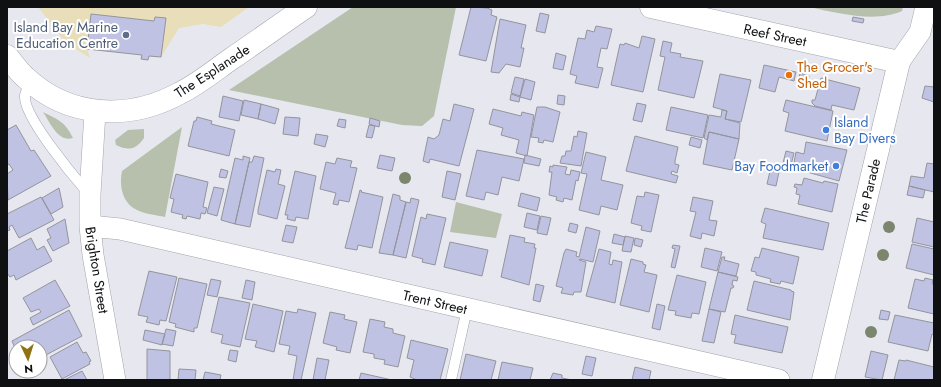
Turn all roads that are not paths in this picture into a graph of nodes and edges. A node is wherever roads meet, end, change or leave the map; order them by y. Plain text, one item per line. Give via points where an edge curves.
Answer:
1 (306, 7) edge
2 (651, 7) edge
3 (926, 7) edge
4 (7, 56) edge
5 (899, 62) junction
6 (31, 82) junction
7 (95, 112) junction
8 (90, 194) junction
9 (90, 226) junction
10 (467, 309) junction
11 (115, 380) edge
12 (452, 380) edge
13 (779, 380) edge
14 (823, 380) edge

1 - 7 main road, The Esplanade via 175,96 134,109
2 - 5 main road, Reef Street
3 - 5 street, The Parade via 920,32
4 - 6 main road, The Esplanade
5 - 14 main road, The Parade
6 - 7 main road, The Esplanade via 59,101
6 - 8 lane via 25,96 29,113 71,175
7 - 8 street, Brighton Street
8 - 9 street, Brighton Street
9 - 10 street, Trent Street via 120,229
9 - 11 street, Brighton Street
10 - 12 lane
10 - 13 street, Trent Street

